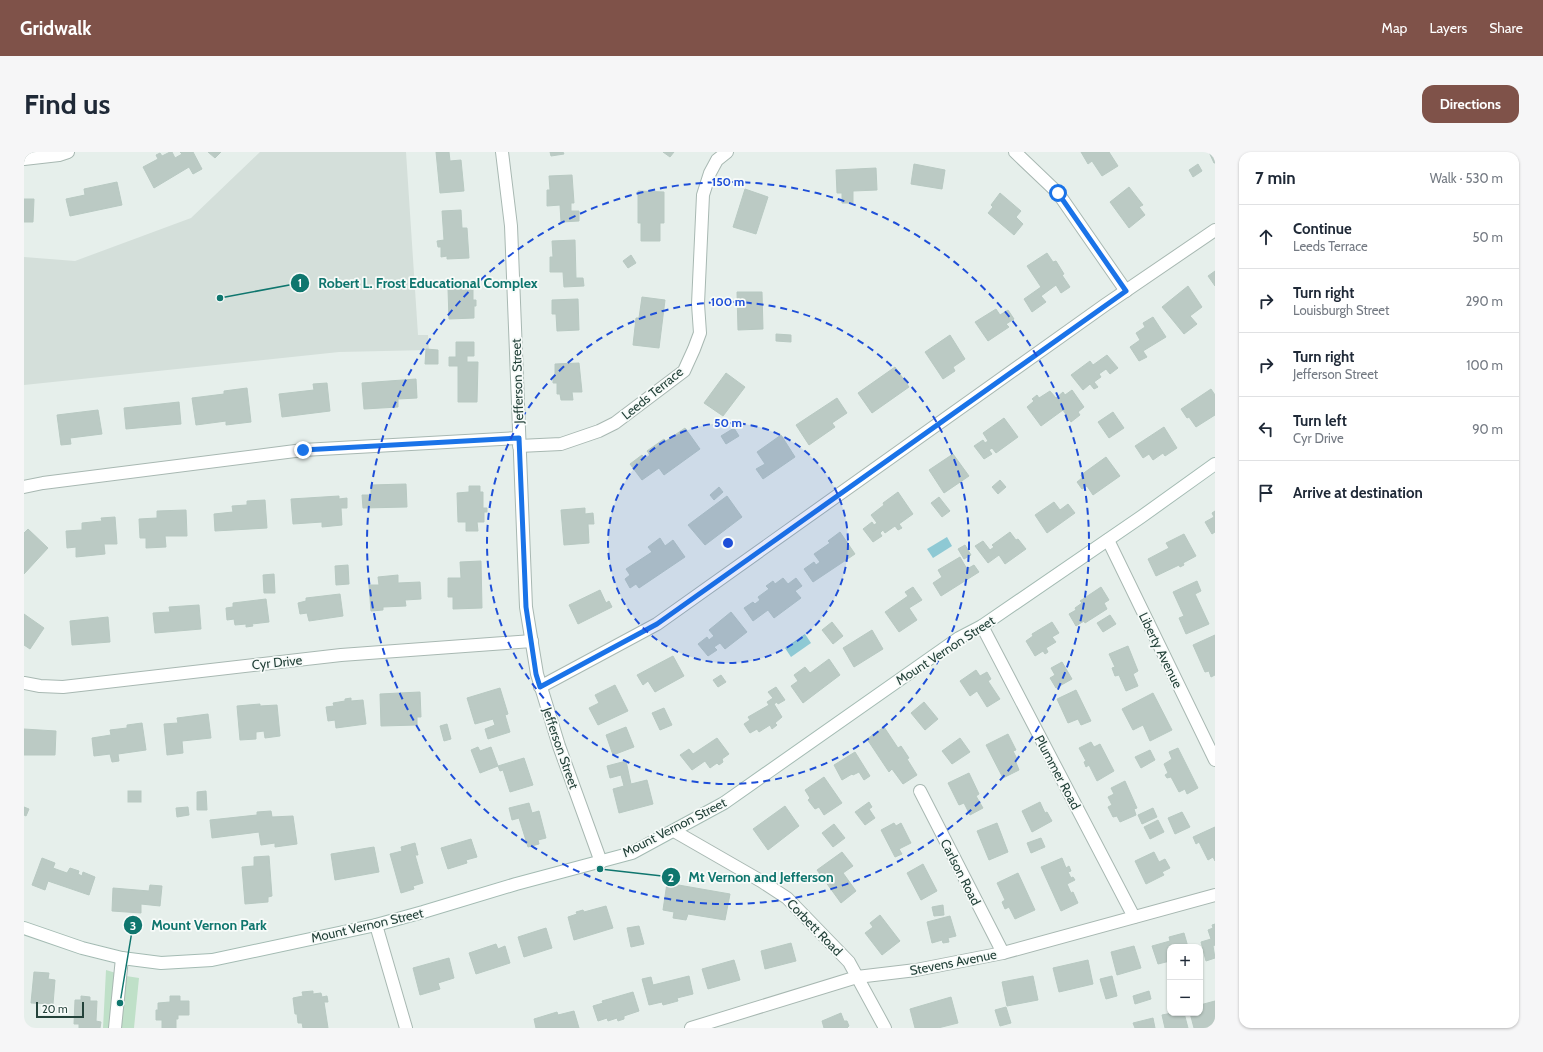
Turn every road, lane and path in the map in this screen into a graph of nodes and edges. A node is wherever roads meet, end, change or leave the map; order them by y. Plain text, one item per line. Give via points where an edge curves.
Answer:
1 (68, 152) edge
2 (502, 152) edge
3 (727, 152) edge
4 (1015, 152) edge
5 (24, 159) edge
6 (1215, 230) edge
7 (1126, 291) junction
8 (519, 442) junction
9 (1215, 464) edge
10 (24, 488) edge
11 (1108, 540) junction
12 (982, 626) junction
13 (532, 641) junction
14 (24, 682) edge
15 (540, 687) junction
16 (1215, 760) edge
17 (920, 791) dead end
18 (674, 831) junction
19 (601, 862) junction
20 (1215, 896) edge
21 (1134, 917) junction
22 (376, 925) junction
23 (24, 928) edge
24 (1003, 953) junction
25 (122, 958) junction
26 (857, 977) junction
27 (115, 1028) edge
28 (406, 1028) edge
29 (693, 1028) edge
30 (885, 1028) edge

1 - 5 street
2 - 8 street, Jefferson Street via 511,226
3 - 8 street, Leeds Terrace via 717,160 703,195 698,304 700,332 684,370 615,423 599,431 561,444
4 - 7 street via 1058,193
6 - 7 street
7 - 15 street via 657,624
8 - 10 street via 303,450 43,483
8 - 13 street, Jefferson Street via 526,607
9 - 11 street, Mount Vernon Street
11 - 12 street, Mount Vernon Street
11 - 16 street, Liberty Avenue
12 - 18 street, Mount Vernon Street via 959,638 724,803
12 - 21 street, Plummer Road
13 - 14 street, Cyr Drive via 341,655 63,687
13 - 15 street, Jefferson Street
15 - 19 street, Jefferson Street
17 - 24 street, Carlson Road
18 - 19 street, Mount Vernon Street via 632,852
18 - 26 street, Corbett Road via 787,898 849,962
19 - 22 street, Mount Vernon Street
20 - 21 street, Stevens Avenue
21 - 24 street, Stevens Avenue
22 - 25 street, Mount Vernon Street via 212,960 161,963
22 - 28 street
23 - 25 street, Mount Vernon Street via 82,948
24 - 26 street, Stevens Avenue via 916,970
25 - 27 street
26 - 29 street, Stevens Avenue
26 - 30 street, Corbett Road

